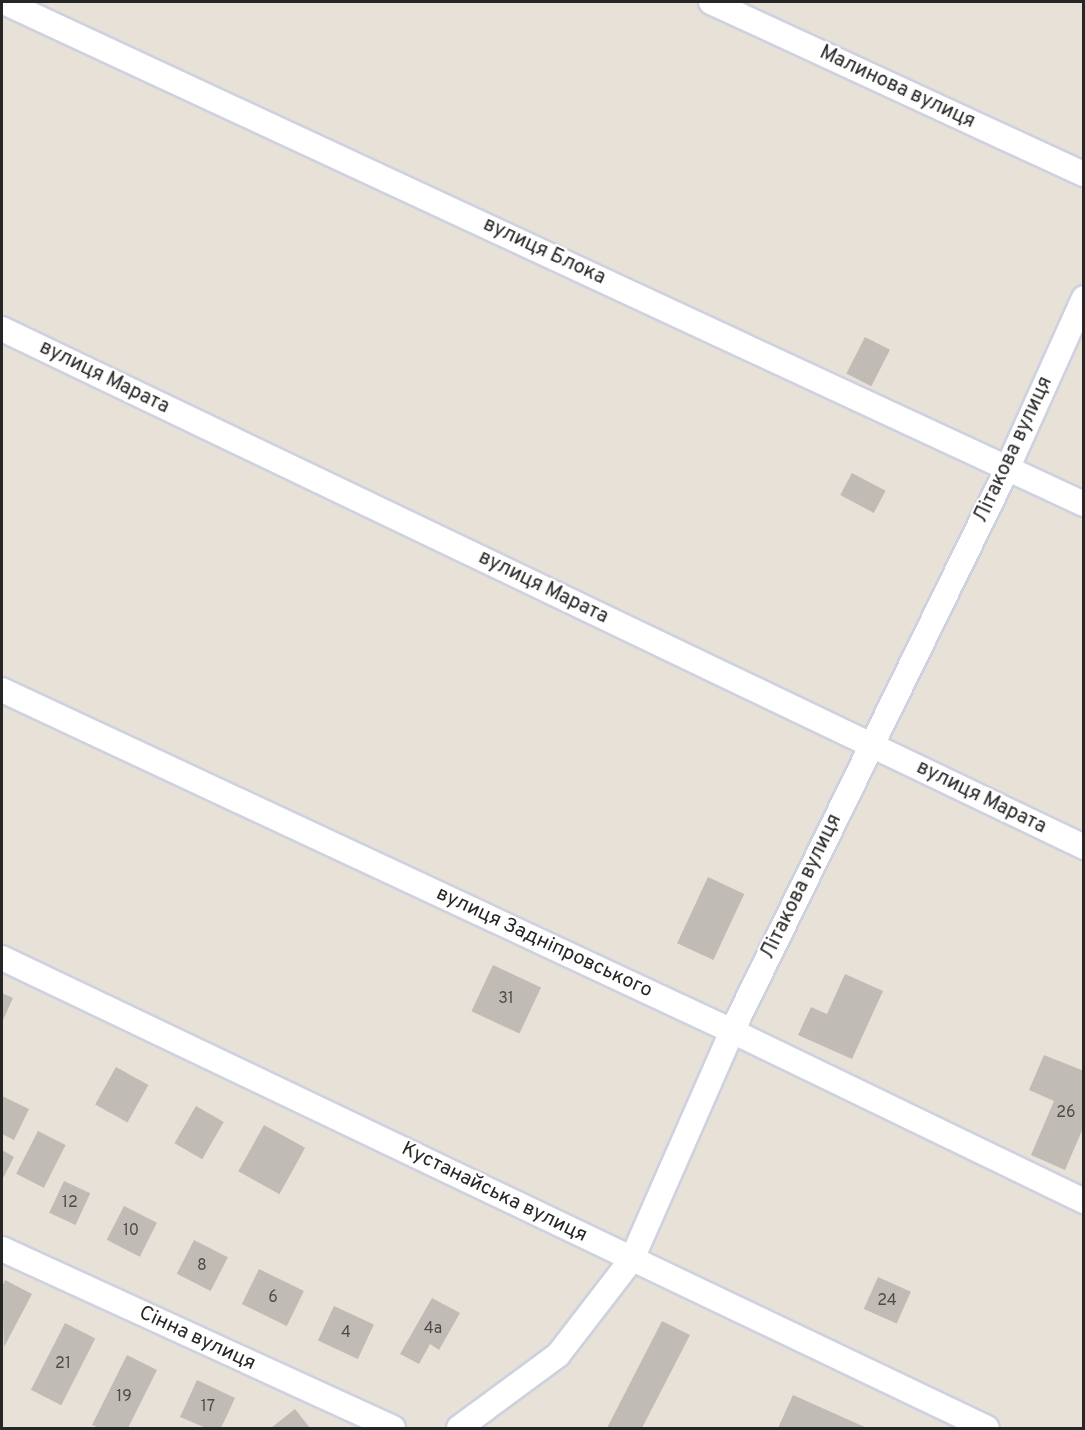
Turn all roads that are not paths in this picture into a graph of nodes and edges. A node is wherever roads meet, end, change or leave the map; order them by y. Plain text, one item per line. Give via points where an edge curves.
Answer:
1 (4, 2) edge
2 (711, 2) edge
3 (1083, 174) edge
4 (1083, 298) edge
5 (2, 329) edge
6 (1008, 467) junction
7 (1083, 504) edge
8 (2, 690) edge
9 (871, 745) junction
10 (1083, 847) edge
11 (2, 958) edge
12 (732, 1031) junction
13 (1083, 1201) edge
14 (2, 1249) edge
15 (632, 1259) junction
16 (393, 1428) edge
17 (459, 1428) edge
18 (987, 1428) edge

1 - 6 street, вулиця Блока
2 - 3 street, Малинова вулиця
4 - 6 street, Літакова вулиця
5 - 9 street, вулиця Марата
6 - 7 street, вулиця Блока
6 - 9 street, Літакова вулиця
8 - 12 street, вулиця Задніпровського
9 - 10 street, вулиця Марата
9 - 12 street, Літакова вулиця
11 - 15 street, Кустанайська вулиця
12 - 13 street, вулиця Задніпровського
12 - 15 street, Літакова вулиця
14 - 16 street, Сінна вулиця
15 - 17 street, Літакова вулиця via 558,1355
15 - 18 street, Кустанайська вулиця

